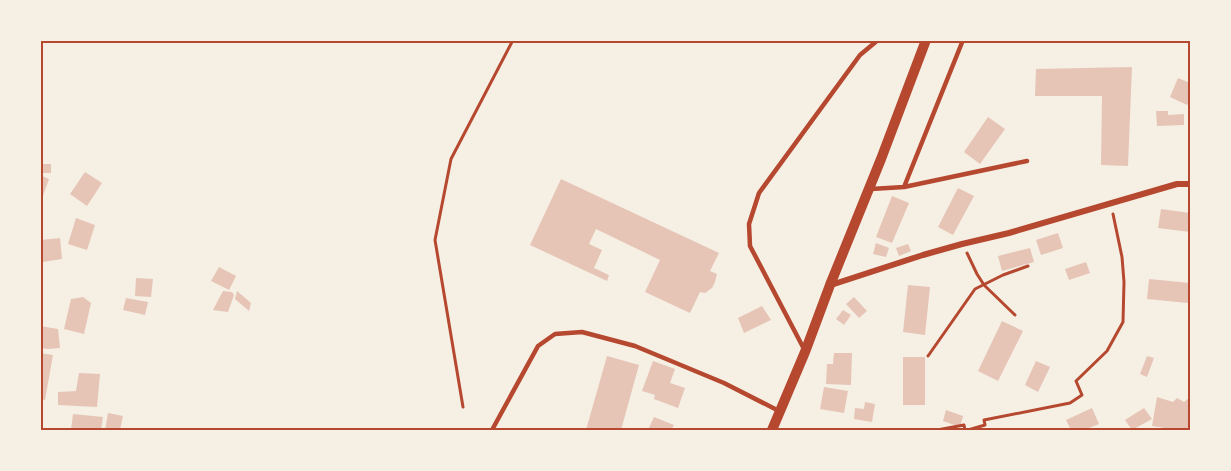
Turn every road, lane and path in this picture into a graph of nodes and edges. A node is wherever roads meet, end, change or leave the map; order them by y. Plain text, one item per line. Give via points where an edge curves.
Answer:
1 (513, 40) edge
2 (878, 40) edge
3 (926, 40) edge
4 (963, 40) edge
5 (1027, 161) dead end
6 (1191, 184) edge
7 (904, 187) junction
8 (868, 189) junction
9 (1111, 203) junction
10 (962, 244) junction
11 (1028, 266) dead end
12 (830, 285) junction
13 (984, 285) junction
14 (1016, 315) dead end
15 (805, 352) junction
16 (928, 356) dead end
17 (463, 407) dead end
18 (780, 411) junction
19 (492, 430) edge
20 (772, 430) edge
21 (937, 430) edge
22 (966, 430) edge

1 - 17 path via 451,159 435,240
2 - 15 lane via 860,55 759,193 749,224 750,246
3 - 8 street
4 - 7 lane
5 - 7 lane
6 - 9 street via 1177,184
7 - 8 lane
8 - 12 street
9 - 10 street
9 - 22 path via 1122,257 1123,322 1107,351 1076,381 1082,395 1070,403 984,420 985,425
10 - 12 street
10 - 13 path
11 - 13 path
12 - 15 street
13 - 14 path
13 - 16 path via 975,289
15 - 18 street
18 - 19 lane via 635,346 582,332 555,334 538,346
18 - 20 street
21 - 22 path via 964,425

